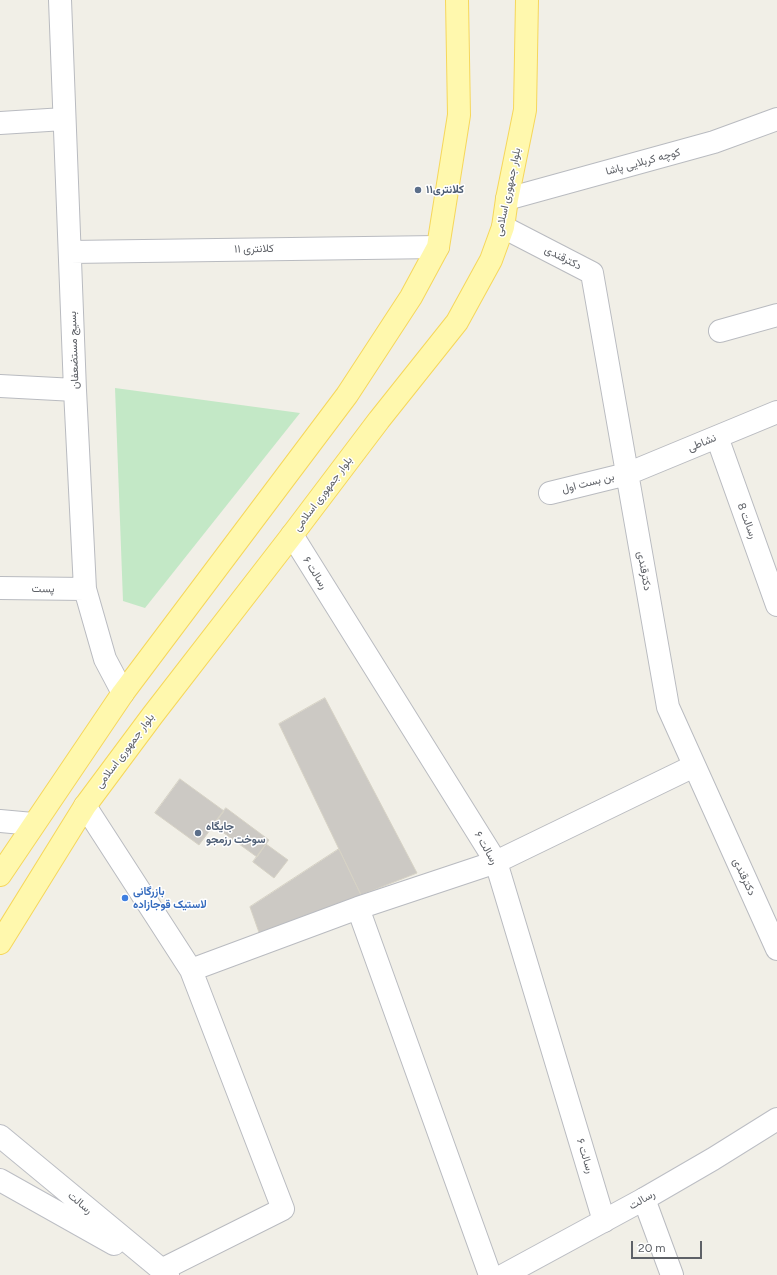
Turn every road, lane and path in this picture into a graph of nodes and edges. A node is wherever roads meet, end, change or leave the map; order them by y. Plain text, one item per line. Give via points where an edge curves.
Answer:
1 (60, 0) edge
2 (457, 0) edge
3 (527, 0) edge
4 (64, 119) junction
5 (777, 119) edge
6 (0, 123) edge
7 (506, 199) junction
8 (503, 227) junction
9 (438, 247) junction
10 (70, 252) junction
11 (777, 315) edge
12 (720, 331) dead end
13 (0, 386) edge
14 (75, 390) junction
15 (777, 412) edge
16 (717, 437) junction
17 (627, 474) junction
18 (550, 493) dead end
19 (292, 536) junction
20 (0, 588) edge
21 (85, 590) junction
22 (777, 605) edge
23 (122, 693) junction
24 (694, 766) junction
25 (85, 806) junction
26 (0, 822) edge
27 (33, 824) junction
28 (496, 862) junction
29 (0, 875) edge
30 (358, 908) junction
31 (0, 943) edge
32 (777, 949) edge
33 (191, 970) junction
34 (777, 1119) edge
35 (0, 1136) edge
36 (0, 1180) edge
37 (644, 1199) junction
38 (604, 1221) junction
39 (164, 1272) edge
40 (490, 1275) edge
41 (504, 1275) edge
42 (672, 1275) edge

1 - 4 street, بسیج مستضعفان
2 - 9 main road via 459,115
3 - 7 main road, بلوار جمهوری اسلامی via 525,110
4 - 6 street
4 - 10 street, بسیج مستضعفان
5 - 7 street, کوچه کربلایی پاشا via 714,142
7 - 8 main road, بلوار جمهوری اسلامی
8 - 17 street, دکترقندی via 592,273
8 - 19 main road, بلوار جمهوری اسلامی via 491,260 457,322 378,420
9 - 10 street, کلانتری ۱۱
9 - 23 main road via 411,297 347,395
10 - 14 street, بسیج مستضعفان
11 - 12 street
13 - 14 street
14 - 21 street, بسیج مستضعفان
15 - 16 street, نشاطی
16 - 17 street, نشاطی
16 - 22 street, رسالت 8
17 - 18 street, بن بست اول
17 - 24 street, دکترقندی via 668,708
19 - 25 main road, بلوار جمهوری اسلامی
19 - 28 street, رسالت ۶
20 - 21 street, پست
21 - 23 street, بسیج مستضعفان via 104,659
23 - 27 main road
24 - 28 street
24 - 32 street, دکترقندی
25 - 31 main road, بلوار جمهوری اسلامی
25 - 33 street
26 - 27 street
27 - 29 main road
28 - 30 street
28 - 38 street, رسالت ۶
30 - 33 street
30 - 40 street
33 - 39 street via 284,1209
34 - 37 street, رسالت
35 - 39 street, رسالت
36 - 39 street, رسالت
37 - 38 street, رسالت
37 - 42 street
38 - 41 street, رسالت

